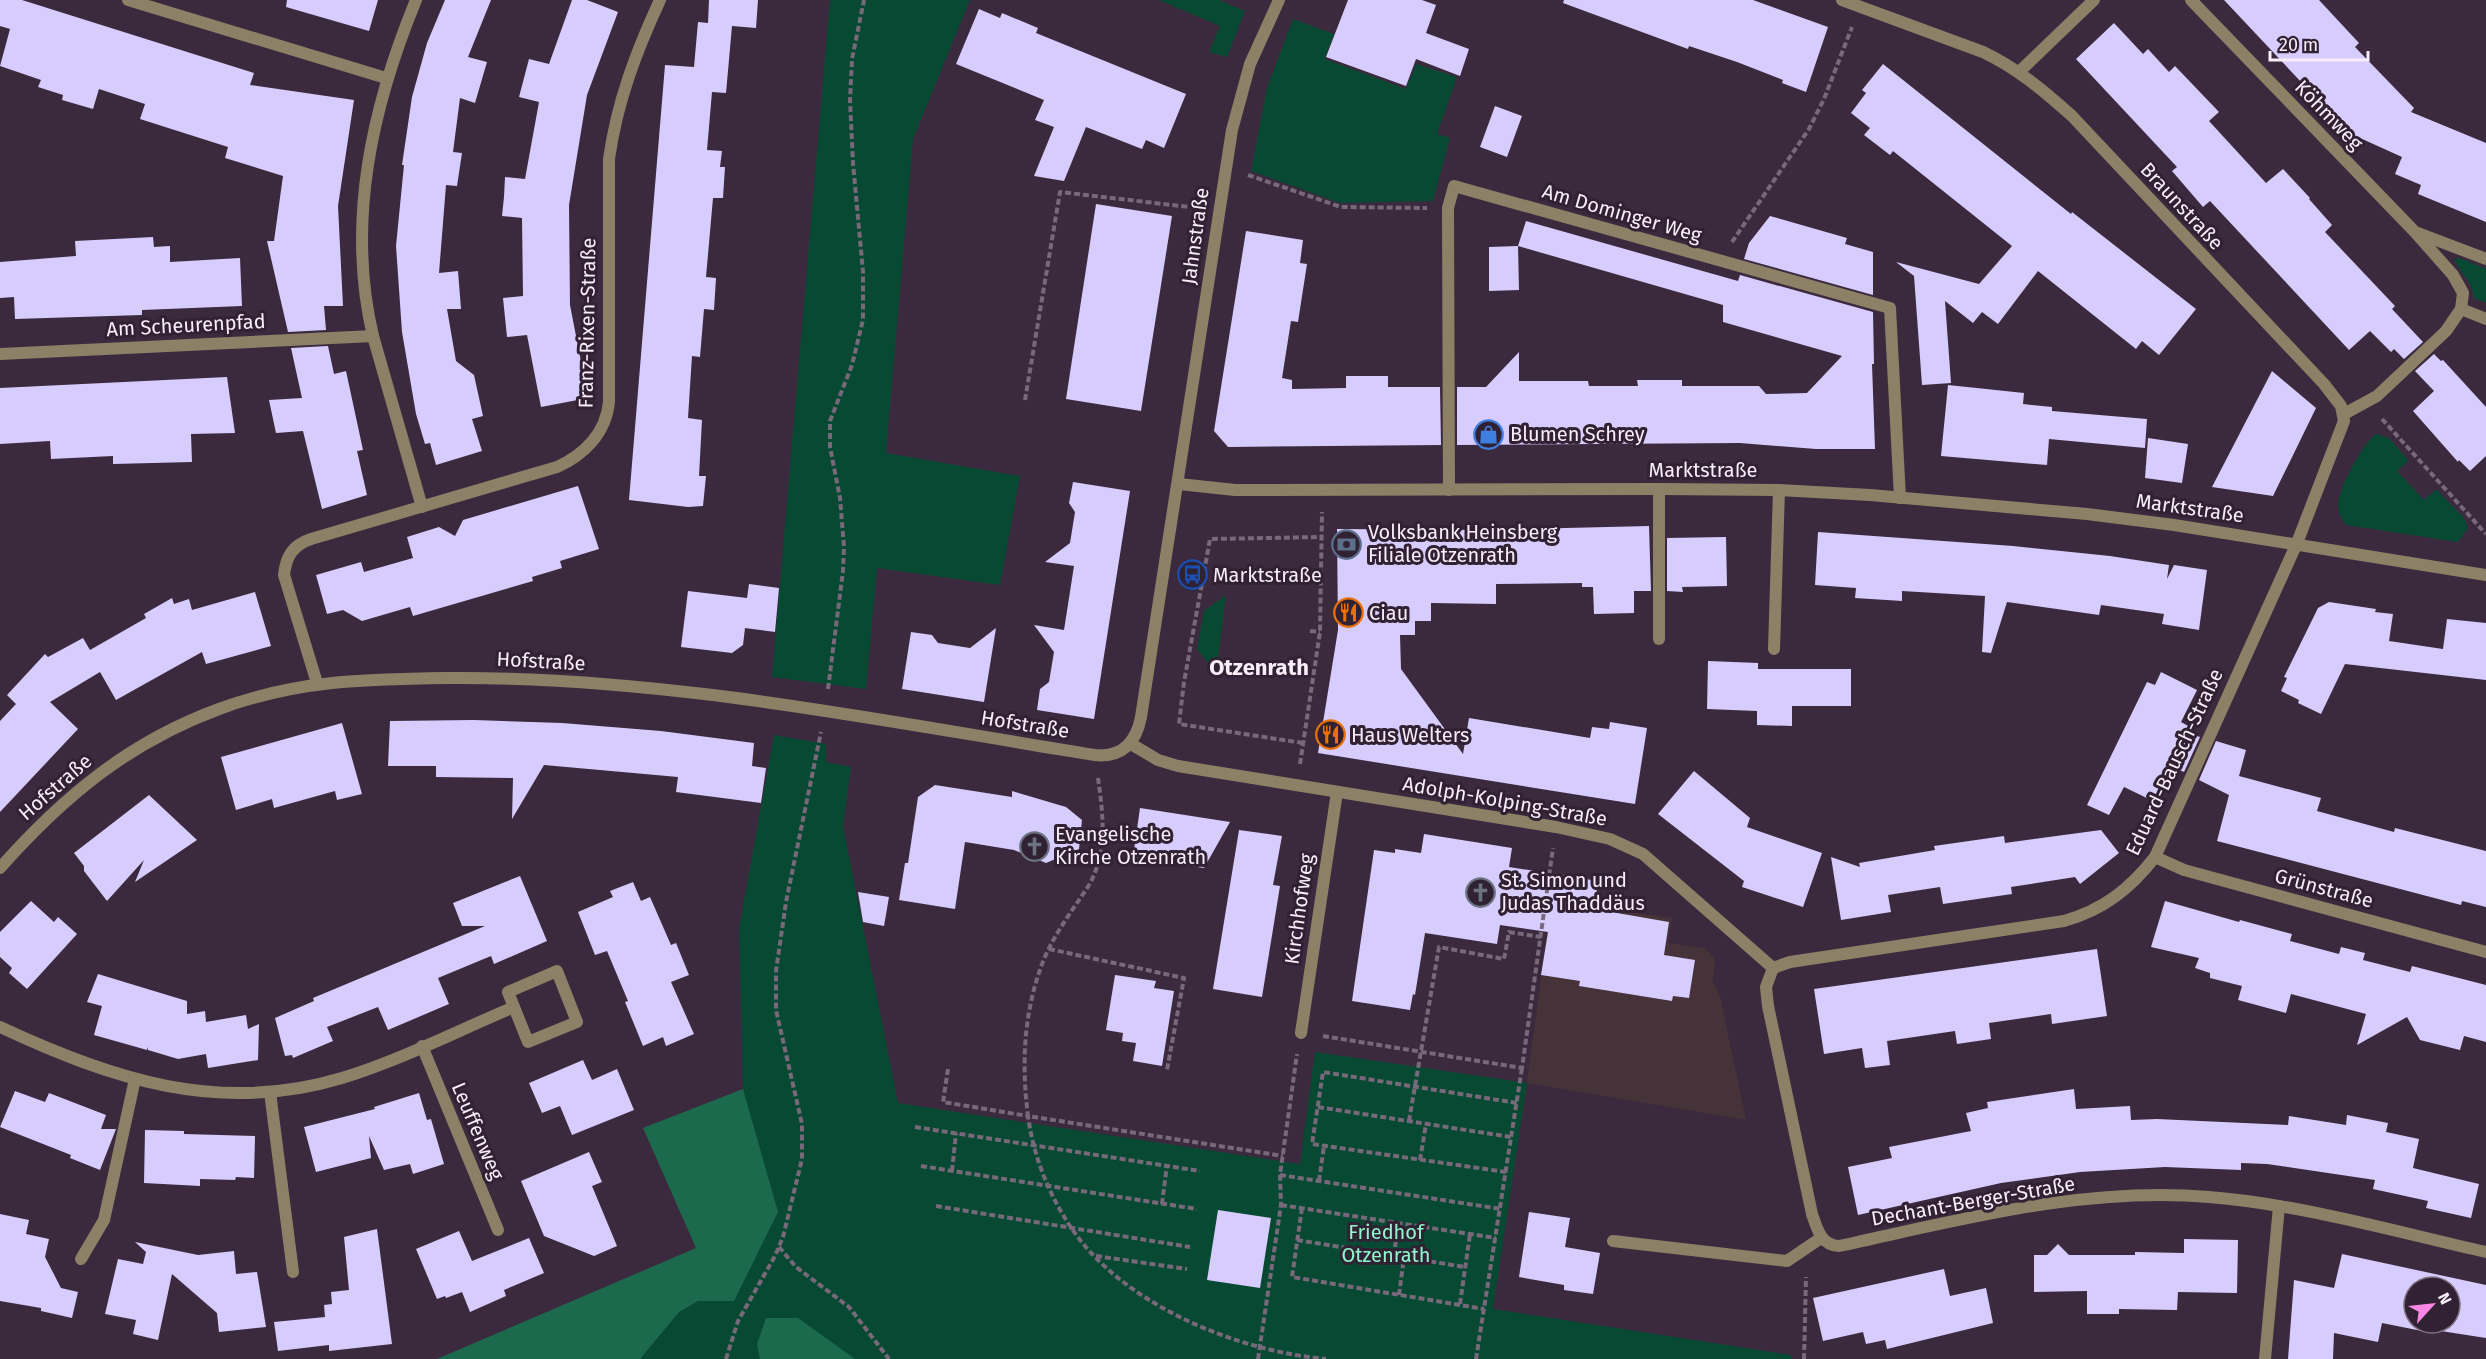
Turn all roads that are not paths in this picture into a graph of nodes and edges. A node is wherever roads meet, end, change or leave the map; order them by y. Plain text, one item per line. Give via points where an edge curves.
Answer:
1 (128, 0) edge
2 (416, 0) edge
3 (660, 0) edge
4 (1279, 0) edge
5 (1842, 0) edge
6 (2094, 0) edge
7 (2191, 0) edge
8 (2019, 72) junction
9 (386, 78) junction
10 (2414, 231) junction
11 (2486, 259) edge
12 (2461, 309) junction
13 (2486, 319) edge
14 (373, 336) junction
15 (0, 354) edge
16 (2344, 414) junction
17 (1179, 484) junction
18 (1659, 489) junction
19 (1449, 490) junction
20 (1779, 490) junction
21 (1900, 498) junction
22 (422, 507) junction
23 (2297, 543) junction
24 (2486, 575) edge
25 (1659, 639) dead end
26 (1774, 649) dead end
27 (317, 683) junction
28 (1131, 744) junction
29 (1337, 792) junction
30 (2155, 856) junction
31 (0, 868) edge
32 (2486, 952) edge
33 (1773, 968) junction
34 (514, 1006) junction
35 (0, 1027) edge
36 (1301, 1033) road end
37 (422, 1046) junction
38 (135, 1079) junction
39 (270, 1092) junction
40 (2279, 1206) junction
41 (498, 1230) dead end
42 (1821, 1238) junction
43 (1613, 1241) dead end
44 (2486, 1252) edge
45 (81, 1259) dead end
46 (293, 1272) dead end
47 (2265, 1359) edge

1 - 9 street
2 - 9 street
3 - 22 street, Franz-Rixen-Straße via 623,90 609,159 609,402 604,422 591,444 557,467
4 - 17 street, Jahnstraße via 1250,64 1224,168
5 - 8 street, Braunstraße via 1963,44
6 - 8 street
7 - 10 street, Köhmweg
8 - 16 street, Braunstraße via 2089,134 2324,384
9 - 14 street via 363,208 363,283
10 - 11 street, Köhmweg
10 - 12 street, Köhmweg via 2458,282 2463,293
12 - 13 street
12 - 16 street via 2446,331 2377,396
14 - 15 street, Am Scheurenpfad
14 - 22 street
16 - 23 street
17 - 19 street, Marktstraße via 1235,490
17 - 28 street via 1141,717
18 - 19 street, Marktstraße
18 - 20 street, Marktstraße
18 - 25 street
19 - 21 street, Am Dominger Weg via 1448,208 1454,186 1890,308
20 - 21 street, Marktstraße
20 - 26 street
21 - 23 street, Marktstraße via 2087,514
22 - 27 street, Franz-Rixen-Straße via 304,542 289,554 286,586
23 - 24 street, Marktstraße
23 - 30 street, Eduard-Bausch-Straße
27 - 28 street, Hofstraße via 502,678 650,687 1095,755 1112,755
27 - 31 street, Hofstraße via 216,710 138,747 66,799
28 - 29 street, Adolph-Kolping-Straße via 1170,765
29 - 33 street, Adolph-Kolping-Straße via 1610,839 1643,854
29 - 36 street, Kirchhofweg
30 - 32 street, Grünstraße via 2184,870
30 - 33 street, Eduard-Bausch-Straße via 2117,897 2071,920 1790,962
33 - 42 street via 1766,987 1768,1006 1812,1214
34 - 34 street via 508,992 557,971 577,1022 528,1042
34 - 37 street
35 - 38 street via 73,1059
37 - 39 street via 341,1078
37 - 41 street, Leuffenweg
38 - 39 street via 202,1092
38 - 45 street via 104,1220
39 - 46 street
40 - 42 street, Dechant-Berger-Straße via 2209,1197 2138,1195 2015,1209 1839,1246
40 - 44 street, Dechant-Berger-Straße
40 - 47 street
42 - 43 street via 1787,1261

